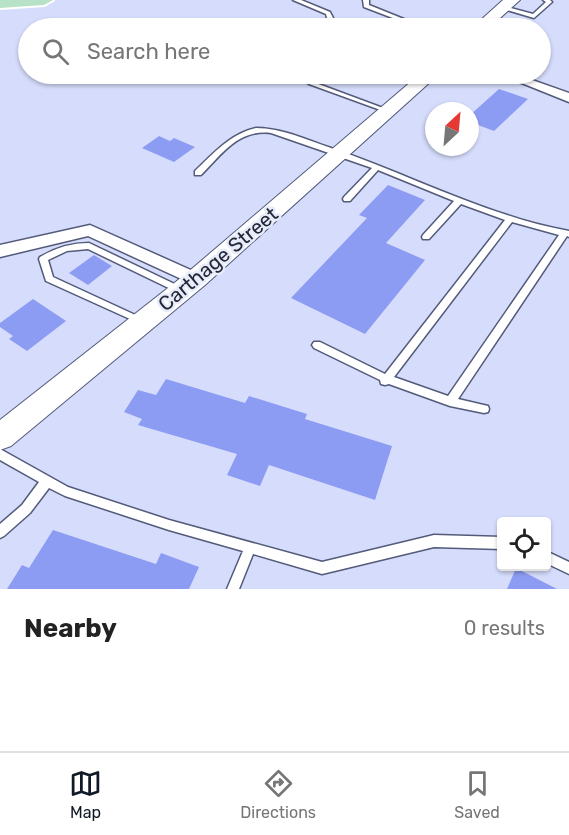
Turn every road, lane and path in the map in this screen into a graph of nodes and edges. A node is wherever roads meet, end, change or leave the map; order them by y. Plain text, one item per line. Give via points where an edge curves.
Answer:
1 (44, 0) edge
2 (296, 0) edge
3 (366, 0) edge
4 (558, 0) edge
5 (548, 1) edge
6 (0, 3) edge
7 (507, 4) edge
8 (330, 18) edge
9 (397, 18) edge
10 (491, 18) edge
11 (314, 84) edge
12 (419, 84) edge
13 (532, 84) edge
14 (569, 98) edge
15 (388, 111) junction
16 (342, 153) junction
17 (377, 167) junction
18 (198, 173) dead end
19 (347, 200) dead end
20 (459, 201) junction
21 (509, 220) junction
22 (567, 234) edge
23 (426, 237) dead end
24 (0, 251) edge
25 (189, 285) junction
26 (143, 322) junction
27 (317, 345) dead end
28 (385, 381) junction
29 (450, 402) junction
30 (484, 408) dead end
31 (0, 437) edge
32 (0, 453) edge
33 (47, 481) junction
34 (0, 532) edge
35 (497, 543) edge
36 (250, 548) junction
37 (551, 559) edge
38 (569, 568) edge
39 (233, 589) edge

1 - 6 main road
2 - 8 lane via 328,13
3 - 9 lane via 366,6
4 - 5 lane
5 - 7 lane via 534,16
7 - 10 main road
11 - 15 lane
12 - 15 main road, Carthage Street
13 - 14 street
15 - 16 main road, Carthage Street
16 - 17 lane
16 - 18 lane via 256,130 243,134
16 - 25 main road, Carthage Street
17 - 19 lane
17 - 20 lane
20 - 21 lane
20 - 23 lane
21 - 22 lane
21 - 28 lane
22 - 29 lane
24 - 25 street via 90,230
25 - 26 main road, Carthage Street
25 - 26 lane via 89,246 51,254 43,260 49,279
26 - 31 main road, Carthage Street
27 - 28 lane
28 - 29 lane
29 - 30 lane
32 - 33 lane
33 - 34 lane via 26,509
33 - 36 lane via 64,491
35 - 36 lane via 434,541 322,568
36 - 39 lane
37 - 38 lane

